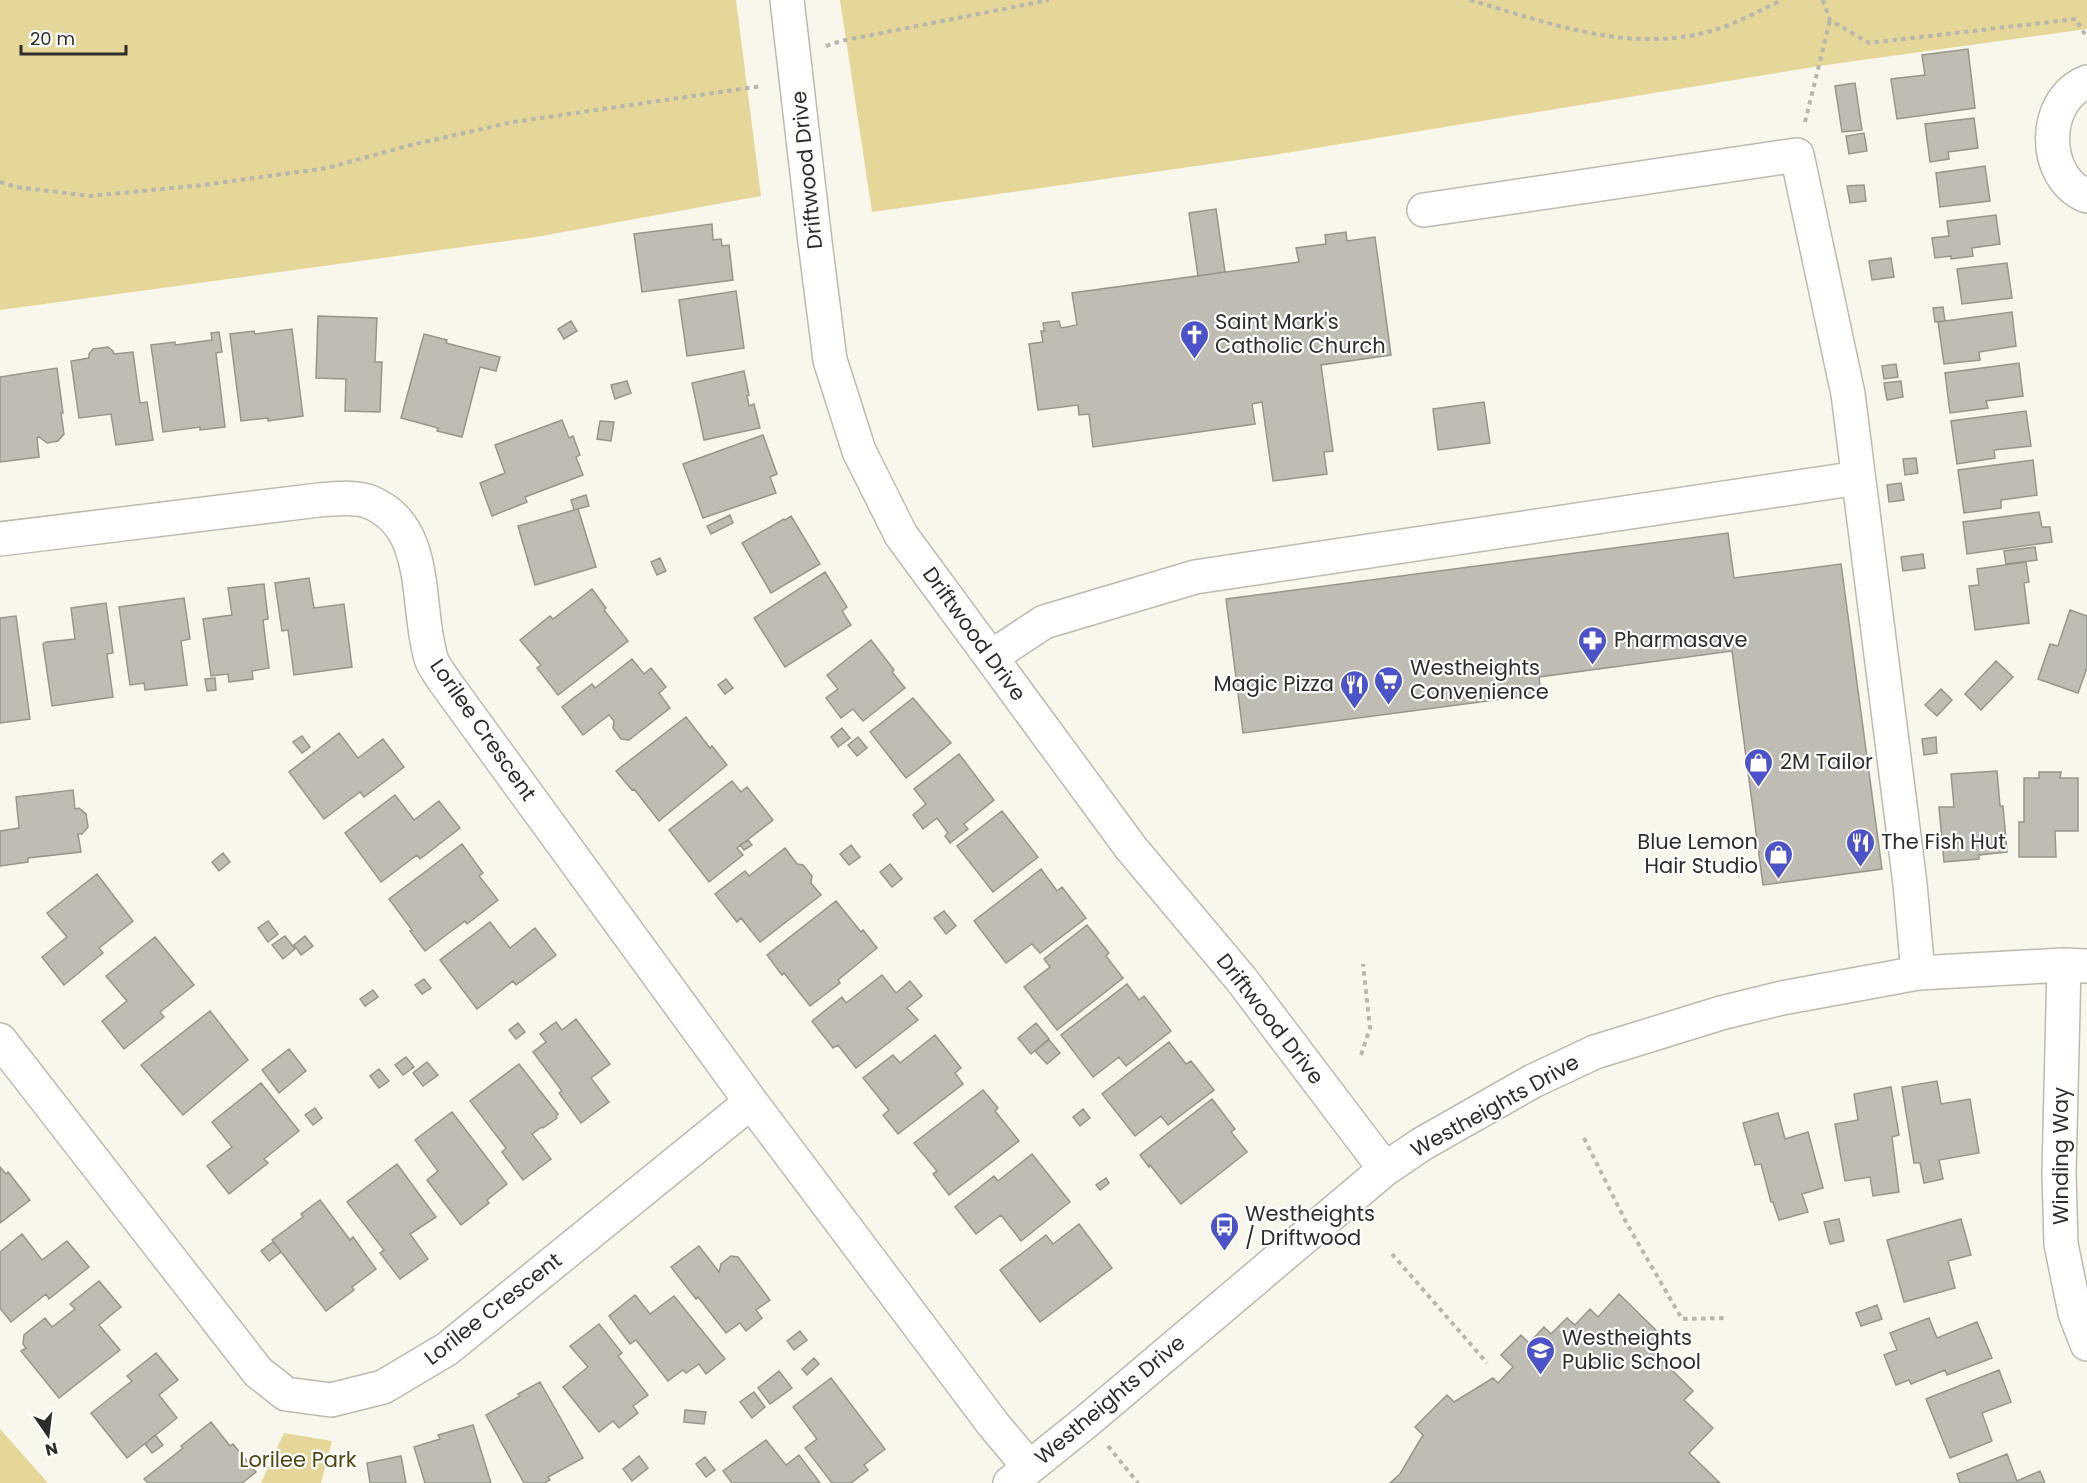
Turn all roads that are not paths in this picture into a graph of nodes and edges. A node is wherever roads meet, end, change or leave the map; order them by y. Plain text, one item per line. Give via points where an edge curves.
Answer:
1 (788, 0) edge
2 (2087, 82) edge
3 (2087, 196) edge
4 (1424, 210) dead end
5 (1858, 478) junction
6 (0, 539) edge
7 (991, 657) junction
8 (2076, 965) edge
9 (1918, 973) junction
10 (0, 1040) edge
11 (751, 1102) junction
12 (1385, 1169) junction
13 (2087, 1344) edge
14 (1019, 1475) edge

1 - 7 street, Driftwood Drive via 814,242 834,371 859,451 901,535
2 - 3 street via 2065,100 2055,120 2052,144 2057,166 2066,180
4 - 5 street via 1797,155 1848,394
5 - 7 street via 1195,577 1044,622
5 - 9 street
6 - 11 street, Lorilee Crescent via 319,500 369,501 391,515 414,550 426,640 444,682
7 - 12 street, Driftwood Drive via 1131,848 1241,979
8 - 9 street, Westheights Drive
8 - 13 street, Winding Way via 2059,1173 2061,1244 2075,1312
9 - 12 street, Westheights Drive via 1782,998 1595,1052 1533,1081
10 - 11 street, Lorilee Crescent via 258,1372 286,1394 331,1400 383,1387 447,1349
11 - 14 street, Lorilee Crescent via 993,1424
12 - 14 street, Westheights Drive

